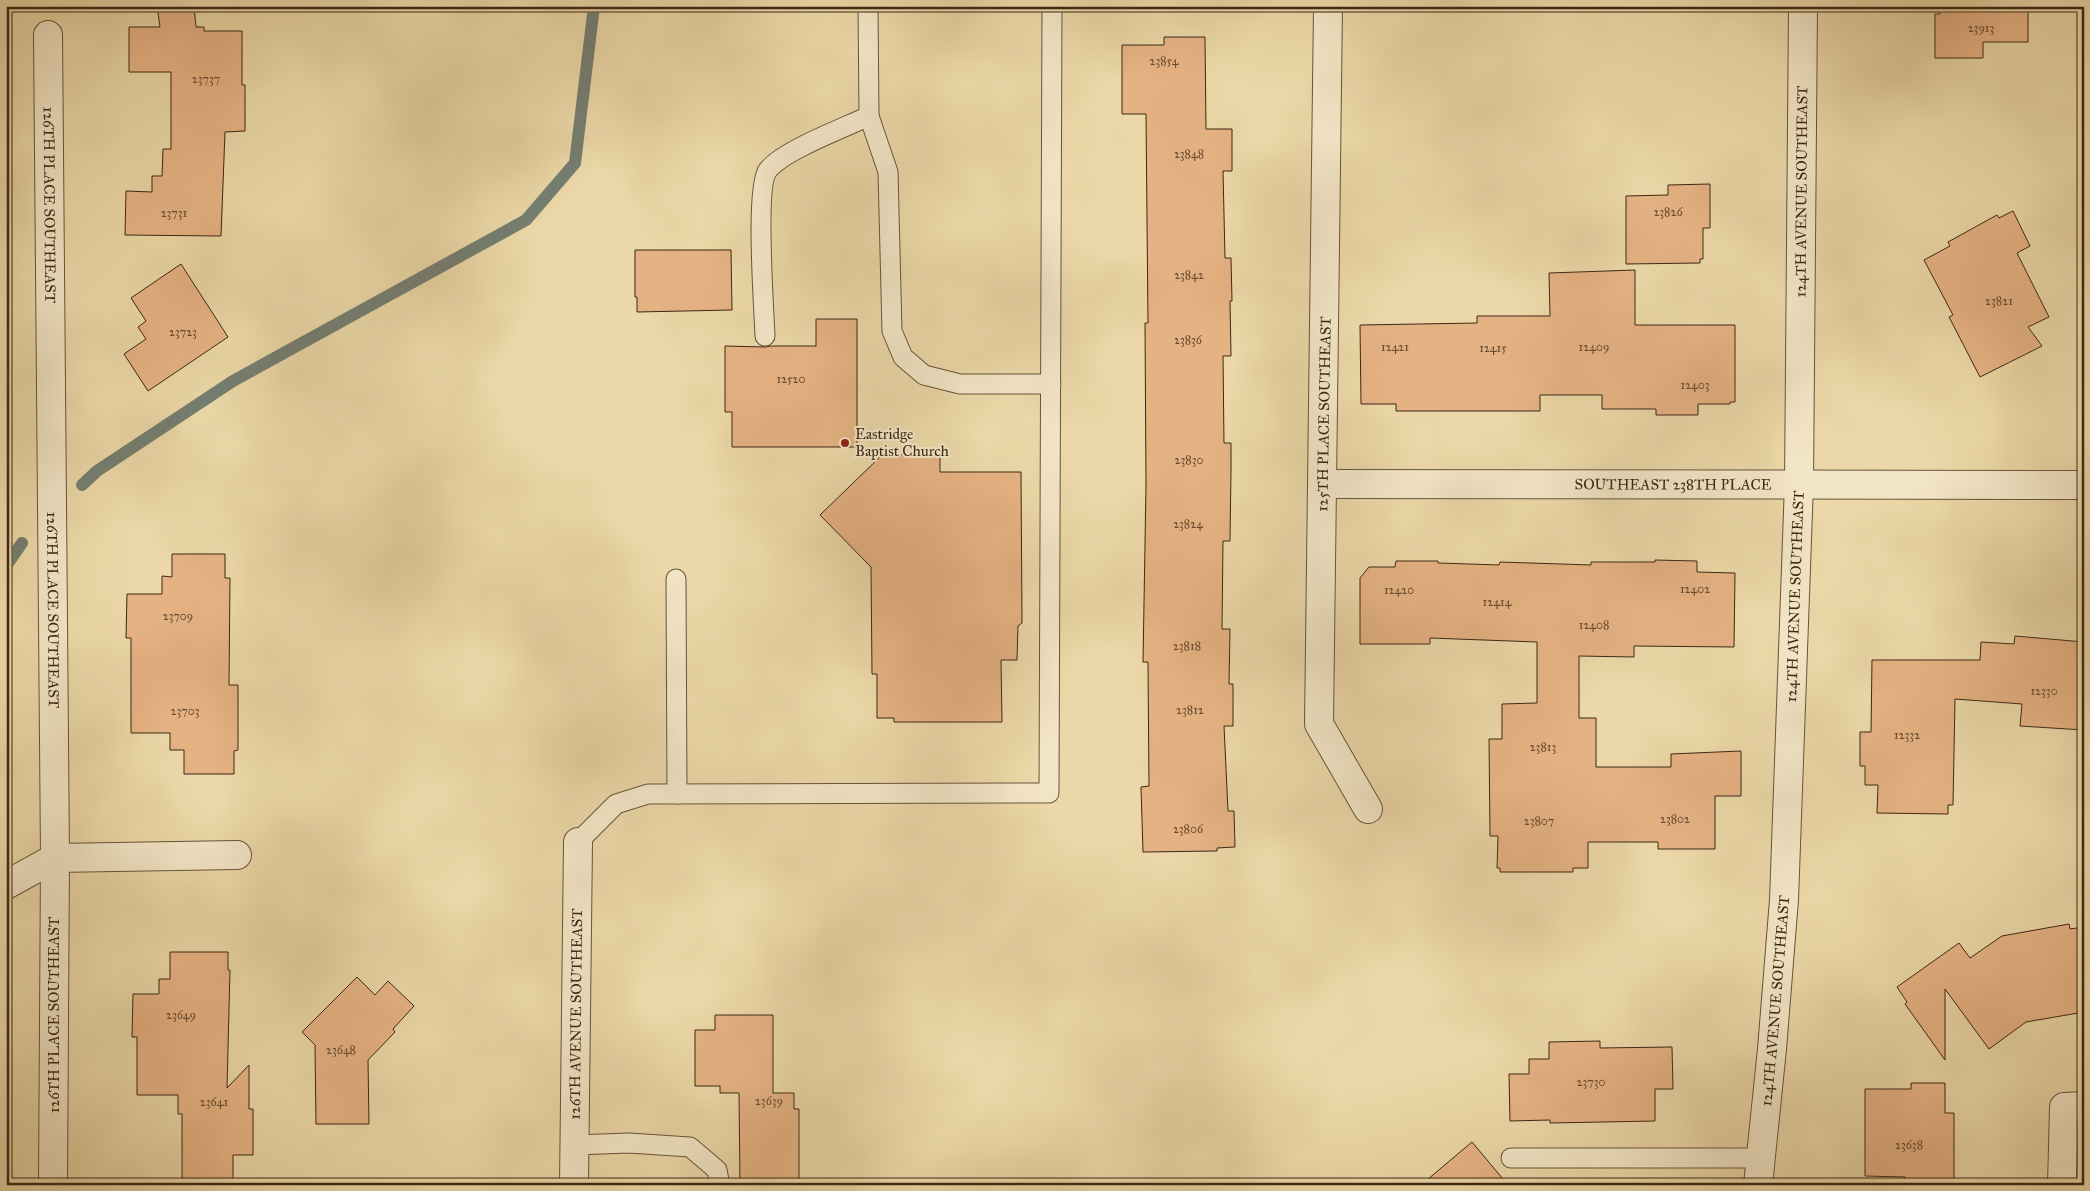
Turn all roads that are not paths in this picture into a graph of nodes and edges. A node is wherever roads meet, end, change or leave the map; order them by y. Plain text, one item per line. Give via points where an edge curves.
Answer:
1 (868, 6) edge
2 (1052, 6) edge
3 (1328, 6) edge
4 (1803, 6) edge
5 (48, 35) dead end
6 (869, 116) junction
7 (765, 336) dead end
8 (1051, 384) junction
9 (1323, 484) junction
10 (1799, 484) junction
11 (2084, 485) edge
12 (676, 579) dead end
13 (677, 794) junction
14 (1368, 810) dead end
15 (578, 842) joint
16 (237, 855) dead end
17 (55, 858) junction
18 (6, 885) edge
19 (2074, 1106) edge
20 (575, 1145) junction
21 (1511, 1158) dead end
22 (1761, 1158) junction
23 (52, 1185) edge
24 (574, 1185) edge
25 (720, 1185) edge
26 (1758, 1185) edge
27 (2062, 1185) edge

1 - 6 lane
2 - 8 lane
3 - 9 street, 125TH PLACE SOUTHEAST
4 - 10 street, 124TH AVENUE SOUTHEAST
5 - 17 street, 126TH PLACE SOUTHEAST
6 - 7 lane via 784,156 767,171 762,197
6 - 8 lane via 888,172 892,331 903,357 924,375 960,384
8 - 13 lane via 1050,793
9 - 10 street, SOUTHEAST 238TH PLACE
9 - 14 street, 125TH PLACE SOUTHEAST via 1319,724
10 - 11 street, SOUTHEAST 238TH PLACE
10 - 22 street, 124TH AVENUE SOUTHEAST via 1784,900
12 - 13 lane
13 - 15 lane via 648,794 616,804
15 - 20 street, 126TH AVENUE SOUTHEAST
16 - 17 street
17 - 18 street
17 - 23 street, 126TH PLACE SOUTHEAST
19 - 27 street
20 - 24 street, 126TH AVENUE SOUTHEAST
20 - 25 lane via 629,1143 690,1147 717,1170
21 - 22 lane
22 - 26 street, 124TH AVENUE SOUTHEAST

